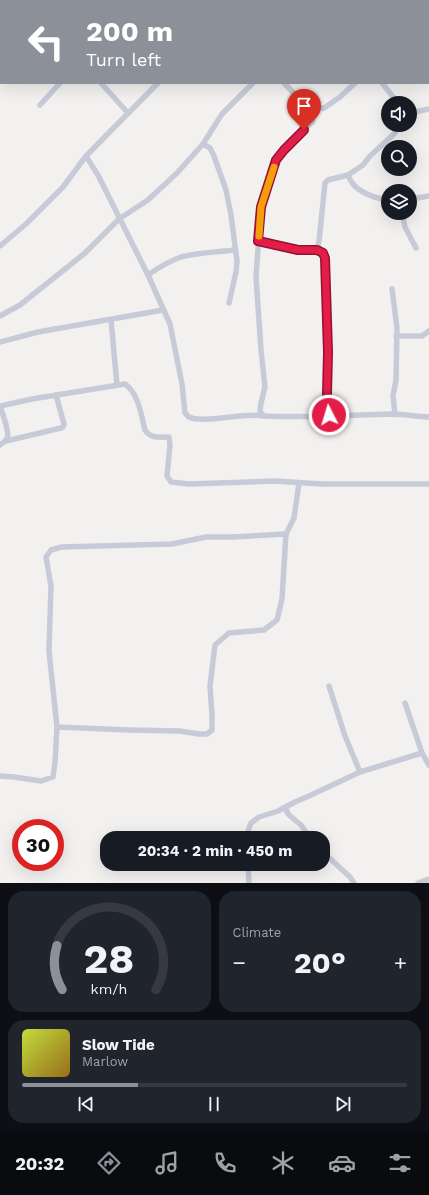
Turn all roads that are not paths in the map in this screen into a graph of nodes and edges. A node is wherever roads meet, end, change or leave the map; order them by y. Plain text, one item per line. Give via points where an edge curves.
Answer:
1 (59, 84) edge
2 (102, 84) edge
3 (157, 84) edge
4 (252, 84) edge
5 (285, 84) edge
6 (354, 84) edge
7 (383, 84) edge
8 (392, 96) edge
9 (40, 105) dead end
10 (429, 108) edge
11 (310, 110) junction
12 (417, 111) edge
13 (128, 114) junction
14 (395, 132) edge
15 (203, 144) junction
16 (86, 156) junction
17 (348, 175) junction
18 (429, 196) edge
19 (417, 198) edge
20 (381, 200) edge
21 (119, 219) junction
22 (404, 220) edge
23 (258, 241) junction
24 (0, 246) edge
25 (416, 248) dead end
26 (235, 250) junction
27 (317, 250) junction
28 (148, 275) junction
29 (392, 289) dead end
30 (229, 304) dead end
31 (163, 310) junction
32 (0, 316) edge
33 (111, 320) junction
34 (429, 331) edge
35 (396, 336) junction
36 (0, 342) edge
37 (117, 385) junction
38 (56, 395) junction
39 (0, 406) edge
40 (395, 414) junction
41 (329, 415) junction
42 (264, 416) junction
43 (429, 417) edge
44 (6, 441) junction
45 (0, 445) edge
46 (299, 483) junction
47 (429, 484) edge
48 (286, 534) junction
49 (329, 686) dead end
50 (405, 703) dead end
51 (57, 727) junction
52 (422, 753) junction
53 (429, 765) edge
54 (360, 772) junction
55 (0, 776) edge
56 (286, 806) junction
57 (248, 831) edge
58 (305, 831) edge
59 (330, 859) edge
60 (248, 871) edge
61 (429, 879) edge
62 (249, 883) edge
63 (354, 883) edge
64 (418, 883) edge

1 - 9 street
2 - 13 street
3 - 13 street
4 - 15 street via 222,114
5 - 11 street
6 - 11 street via 324,108
7 - 8 street
10 - 12 street
11 - 23 street via 313,121 276,160 261,207
13 - 16 street
14 - 17 street via 363,165
15 - 21 street via 148,200
15 - 26 street via 210,148 226,190
16 - 21 street
16 - 24 street via 63,187
17 - 20 street via 354,185
17 - 27 street via 325,183
18 - 19 street
21 - 28 street
21 - 32 street via 85,253 20,305
22 - 25 street
23 - 27 street via 298,250
23 - 42 street via 256,277 265,387 260,412
26 - 28 street via 180,258
26 - 30 street via 236,272
27 - 41 street via 323,253 325,258
28 - 31 street
29 - 35 street via 397,322
31 - 33 street
31 - 42 street via 170,324 184,392 185,413 201,419
33 - 36 street via 38,332
33 - 37 street
34 - 35 street via 422,336
35 - 40 street via 397,374 393,396
37 - 38 street
37 - 46 street via 126,384 132,389 148,434 168,437 170,445 167,476 171,482
38 - 39 street
38 - 44 street via 63,427
39 - 44 street via 8,431
40 - 41 street
40 - 43 street
41 - 42 street
44 - 45 street
46 - 47 street
46 - 48 street via 294,518
48 - 51 street via 282,599 277,620 264,630 229,633 215,645 210,686 212,730 207,734 199,734 180,730
48 - 51 street via 206,537 172,544 62,547 51,550 46,556 51,586 49,651
49 - 54 street
50 - 52 street
51 - 55 street via 53,777 41,781
52 - 53 street
52 - 54 street
54 - 56 street
56 - 57 street via 251,823
56 - 58 street via 287,812
59 - 63 street
60 - 62 street
61 - 64 street

